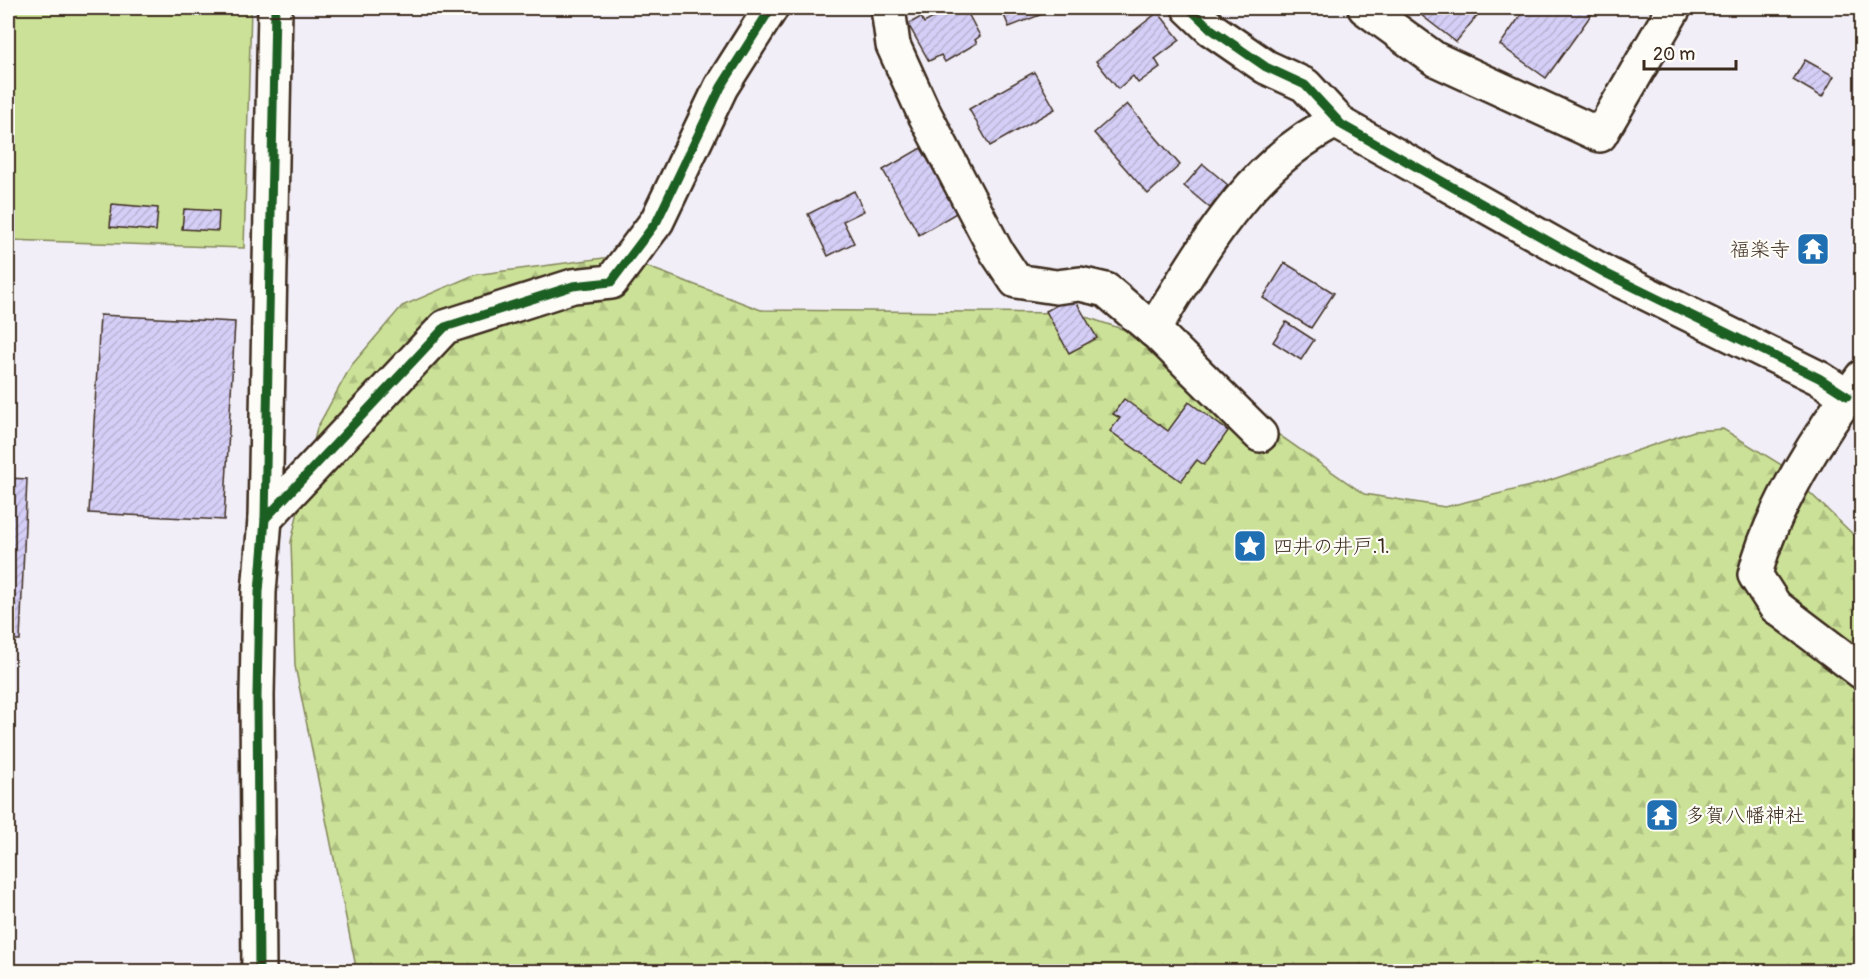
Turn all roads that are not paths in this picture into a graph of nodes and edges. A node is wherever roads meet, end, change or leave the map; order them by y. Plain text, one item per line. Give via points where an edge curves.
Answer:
1 (274, 8) edge
2 (771, 8) edge
3 (888, 8) edge
4 (1189, 8) edge
5 (1365, 8) edge
6 (1674, 8) edge
7 (1338, 120) junction
8 (1153, 330) junction
9 (1854, 387) edge
10 (1260, 435) dead end
11 (265, 519) junction
12 (1862, 672) edge
13 (259, 972) edge

1 - 11 street
2 - 11 street via 721,87 657,221 610,282 573,286 445,327
3 - 8 street via 893,45 923,111 996,252 1016,281 1049,287 1080,284 1107,290
4 - 7 street via 1211,29 1266,67 1305,85
5 - 6 street via 1435,59 1600,135
7 - 8 street via 1288,151 1235,204
7 - 9 street via 1607,274 1819,378
8 - 10 street
9 - 12 street via 1826,424 1762,545 1755,575 1775,606
11 - 13 street via 257,695

